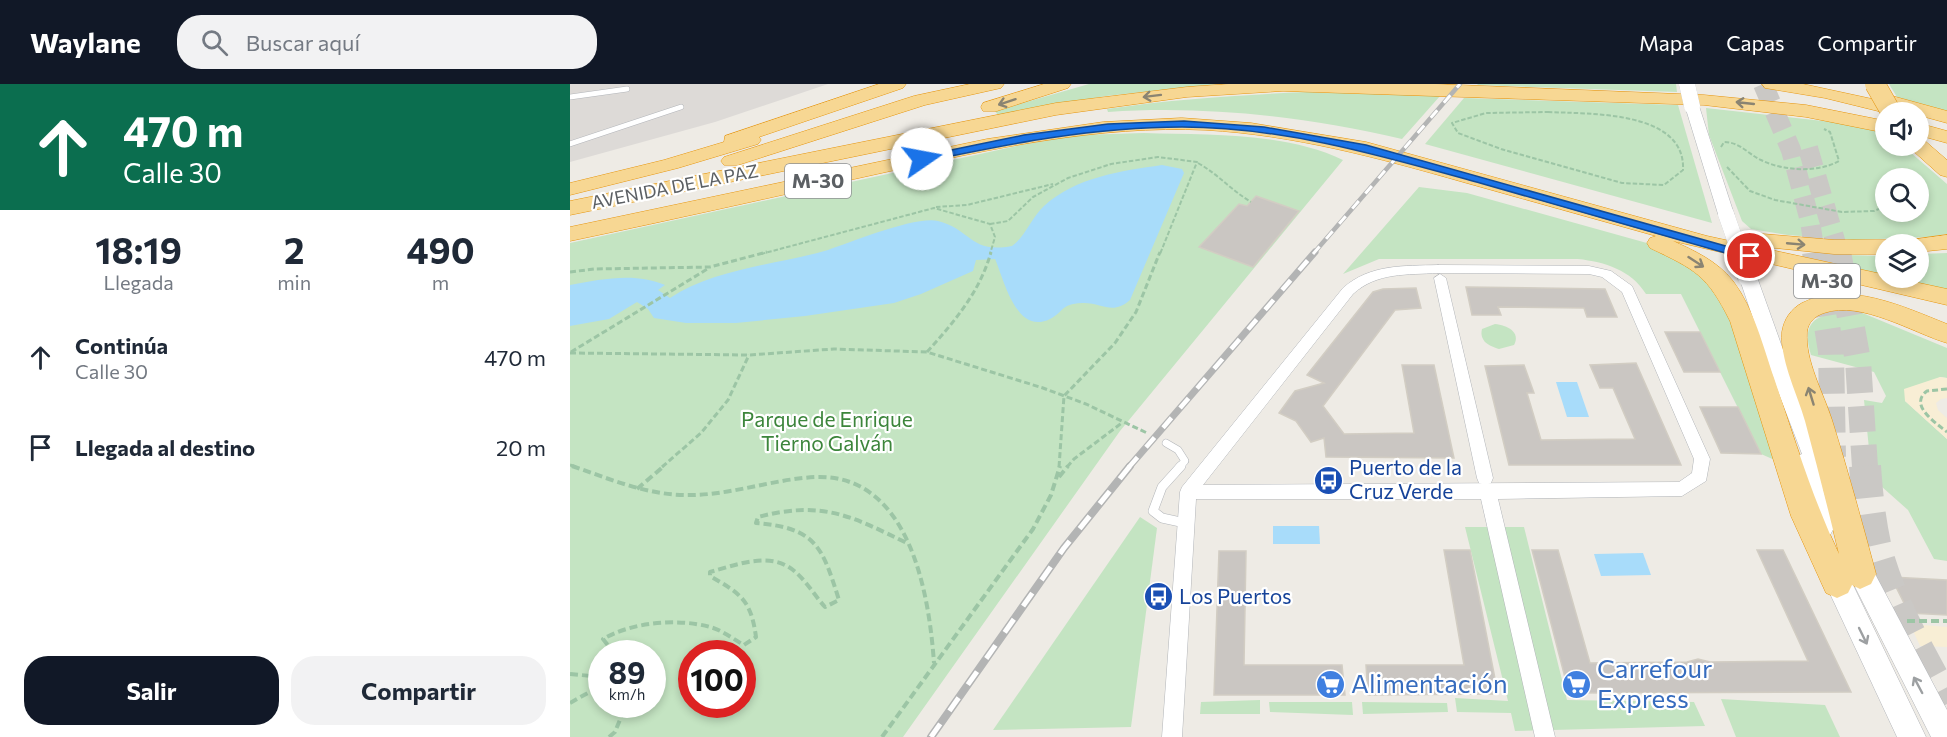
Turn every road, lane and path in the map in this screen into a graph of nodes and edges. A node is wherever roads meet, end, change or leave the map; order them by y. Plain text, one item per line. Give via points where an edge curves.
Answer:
1 (897, 84) edge
2 (980, 84) edge
3 (995, 84) edge
4 (1062, 84) edge
5 (1687, 84) edge
6 (1717, 84) edge
7 (1771, 84) edge
8 (1833, 84) edge
9 (1875, 84) edge
10 (627, 89) dead end
11 (570, 97) edge
12 (1885, 102) edge
13 (1875, 105) edge
14 (681, 107) dead end
15 (1875, 117) edge
16 (1947, 117) edge
17 (1929, 120) edge
18 (1452, 123) joint
19 (1875, 125) edge
20 (1947, 126) edge
21 (1817, 128) dead end
22 (1929, 132) edge
23 (1929, 137) edge
24 (1947, 137) edge
25 (1947, 142) edge
26 (570, 144) edge
27 (1723, 155) dead end
28 (1929, 155) edge
29 (1197, 162) junction
30 (1726, 166) dead end
31 (1946, 170) edge
32 (620, 176) junction
33 (1059, 183) junction
34 (570, 189) edge
35 (1546, 199) junction
36 (570, 201) edge
37 (1251, 201) dead end
38 (602, 202) junction
39 (570, 208) edge
40 (934, 208) junction
41 (1875, 211) edge
42 (570, 224) edge
43 (990, 224) junction
44 (570, 234) edge
45 (1947, 242) edge
46 (1706, 243) junction
47 (1929, 244) edge
48 (1875, 247) edge
49 (710, 267) junction
50 (570, 272) edge
51 (1440, 278) dead end
52 (1947, 297) edge
53 (1947, 324) edge
54 (1947, 334) edge
55 (927, 352) junction
56 (570, 353) edge
57 (749, 355) junction
58 (1947, 390) edge
59 (1064, 396) junction
60 (1123, 422) junction
61 (1947, 432) edge
62 (1148, 433) dead end
63 (1166, 443) dead end
64 (570, 465) edge
65 (1058, 479) junction
66 (1487, 485) junction
67 (638, 489) junction
68 (1188, 492) junction
69 (1185, 523) junction
70 (909, 544) junction
71 (1849, 578) junction
72 (1906, 621) dead end
73 (1947, 621) edge
74 (604, 640) edge
75 (935, 665) junction
76 (570, 674) edge
77 (588, 675) edge
78 (588, 693) edge
79 (570, 703) edge
80 (621, 718) edge
81 (609, 737) edge
82 (882, 737) edge
83 (1172, 737) edge
84 (1545, 737) edge
85 (1912, 737) edge
86 (1946, 737) edge

1 - 32 highway
2 - 32 highway via 838,115
3 - 36 highway via 920,100 707,169
4 -> 38 highway via 880,138
5 - 71 main road, bridge via 1726,214 1786,386 1792,421
6 - 15 highway via 1761,90
7 - 13 highway
8 - 16 highway
9 - 12 highway, bridge
10 - 11 lane
14 - 26 lane
17 - 20 highway
18 - 18 path via 1462,117 1481,115 1594,113 1666,132 1684,160 1683,170 1664,185 1622,183 1501,149 1458,133
19 -> 38 highway, AVENIDA DE LA PAZ / M-30 via 1806,111 1704,100 1283,86 1187,92 1056,109
21 - 27 path via 1830,132 1839,161 1834,166 1789,168 1764,162 1729,141 1720,145
22 - 24 highway
23 - 25 highway
28 - 31 highway
29 - 33 path via 1158,157 1112,164
29 - 37 path
29 - 59 path via 1136,312 1115,343
30 - 41 path via 1750,191 1775,200 1842,212
32 - 34 highway
33 - 40 path via 967,205
33 - 43 path via 1033,197 1008,221
35 - 44 highway, AVENIDA DE LA PAZ / M-30 via 1309,136 1223,126 1151,124 1067,130 1024,138
35 - 46 highway, AVENIDA DE LA PAZ / M-30
35 -> 71 highway via 1678,251 1702,266 1725,288 1742,321 1806,516
38 - 39 highway, AVENIDA DE LA PAZ / M-30
40 - 43 path
40 - 49 path
42 -> 48 highway via 1004,132 1166,115 1279,121 1343,132 1722,234 1794,245
43 - 55 path via 995,237 986,270 961,314
45 - 47 highway
46 - 52 highway
46 - 53 highway, M-30
49 - 50 path
49 - 56 path
51 - 66 street
71 -> 54 highway via 1818,417 1795,344 1795,326 1803,313 1821,304 1848,303 1877,308
55 - 57 path via 834,349
55 - 59 path
56 - 57 path
57 - 67 path via 728,400 701,433
58 - 61 path via 1927,390 1921,399 1926,414
59 - 60 path
59 - 65 path via 1063,456
60 - 62 path
60 - 65 path via 1074,459
63 - 69 lane via 1178,450 1185,461 1162,487 1153,511 1162,518
64 - 67 path
65 - 75 path via 1033,529
66 - 68 street
66 - 68 street via 1682,489 1700,476 1702,459 1697,444 1628,289 1619,281 1589,270 1450,269 1386,271 1360,280
66 - 84 street
67 - 70 path via 681,495 721,493 791,480 831,477 853,481 885,506
68 - 69 street
69 - 83 street
70 - 74 path via 824,508 779,510 758,517 756,523 789,527 808,536 824,554 839,600 825,607 785,565 733,564 710,572 710,576 743,596 753,612 756,637 744,645 710,627 678,624 609,633
70 - 75 path via 923,576 931,611
71 -> 85 main road
86 -> 71 main road
72 - 73 path
75 - 82 path
76 - 77 path
78 - 79 path
80 - 81 path

